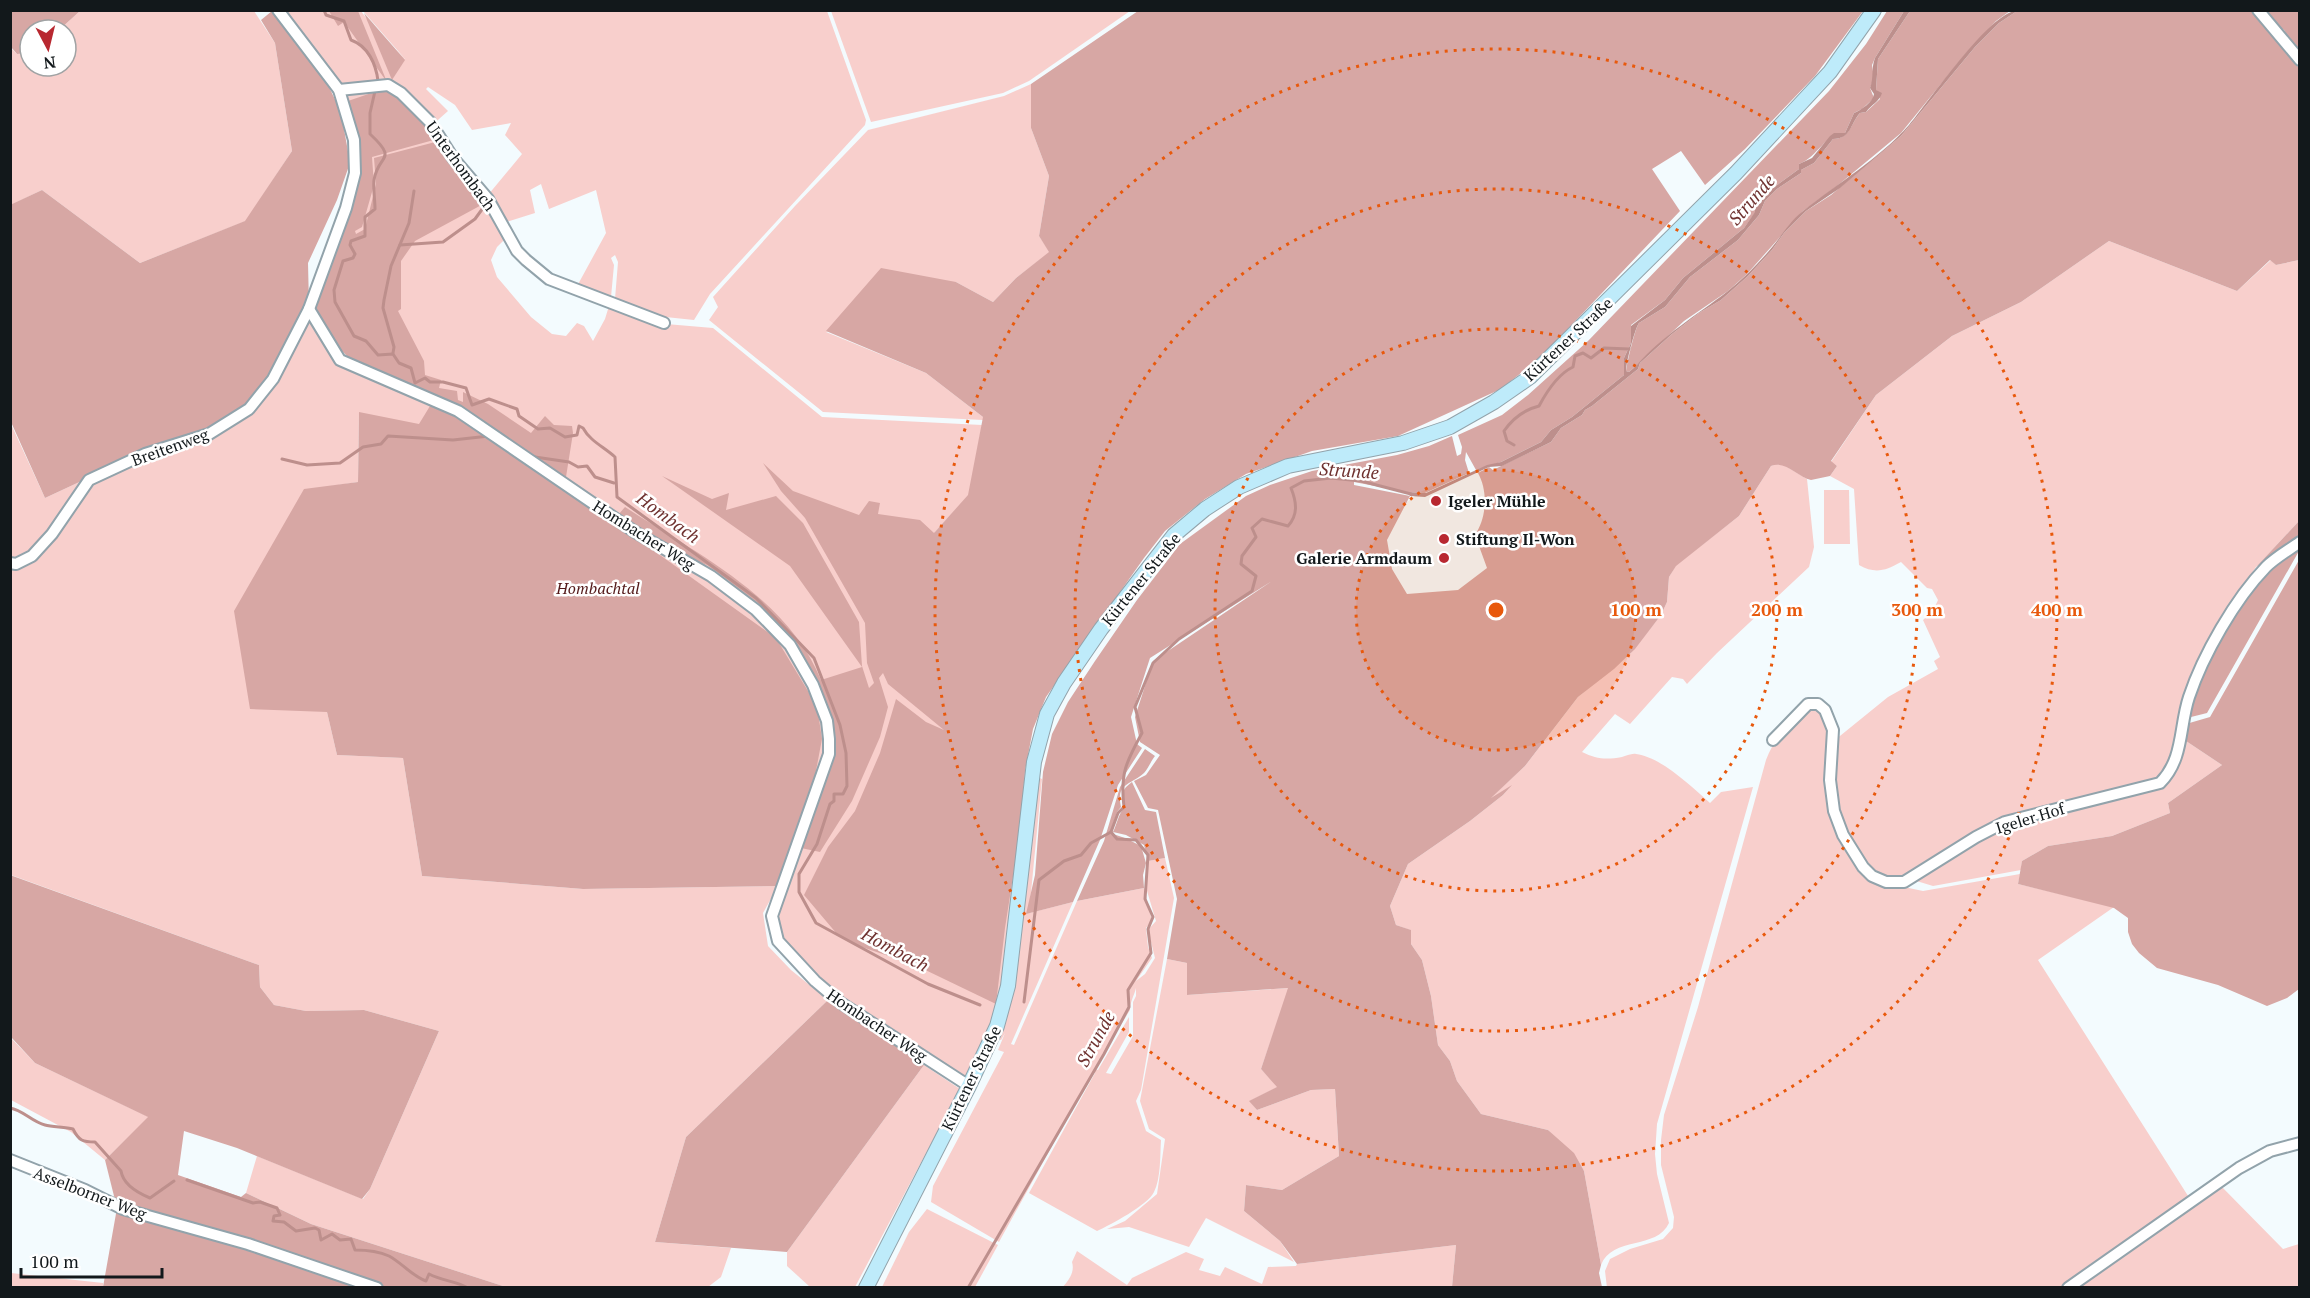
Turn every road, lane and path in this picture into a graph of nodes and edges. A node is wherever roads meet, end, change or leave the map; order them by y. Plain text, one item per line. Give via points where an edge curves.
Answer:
1 (278, 10) edge
2 (1874, 10) edge
3 (2258, 10) edge
4 (2300, 60) edge
5 (339, 90) junction
6 (309, 309) junction
7 (664, 323) dead end
8 (2300, 542) edge
9 (10, 563) edge
10 (1773, 740) dead end
11 (969, 1086) junction
12 (2300, 1143) edge
13 (10, 1161) edge
14 (377, 1287) edge
15 (866, 1287) edge
16 (2068, 1287) edge

1 - 5 street
2 - 11 main road, Kürtener Straße via 1830,72 1736,173 1530,377 1450,427 1403,443 1288,466 1262,476 1205,509 1174,535 1101,629 1047,714 1034,762 1008,986 997,1026
3 - 4 street
5 - 6 street via 354,140 355,172
5 - 7 street, Unterhombach via 388,85 401,93 430,122 453,158 488,199 526,260 549,279
6 - 9 street, Breitenweg via 273,379 249,409 208,434 145,454 89,480 32,556
6 - 11 street, Hombacher Weg via 340,360 458,411 636,532 711,576 756,610 790,645 827,721 829,754 772,916 778,941 841,1003
8 - 10 street, Igeler Hof via 2268,566 2221,629 2188,698 2176,762 2160,783 2005,822 1904,882 1886,882 1872,876 1843,835 1834,811 1830,780 1833,730 1825,710 1808,704
11 - 15 main road, Kürtener Straße
12 - 16 street via 2270,1151 2248,1163
13 - 14 street, Asselborner Weg via 123,1209 248,1244

